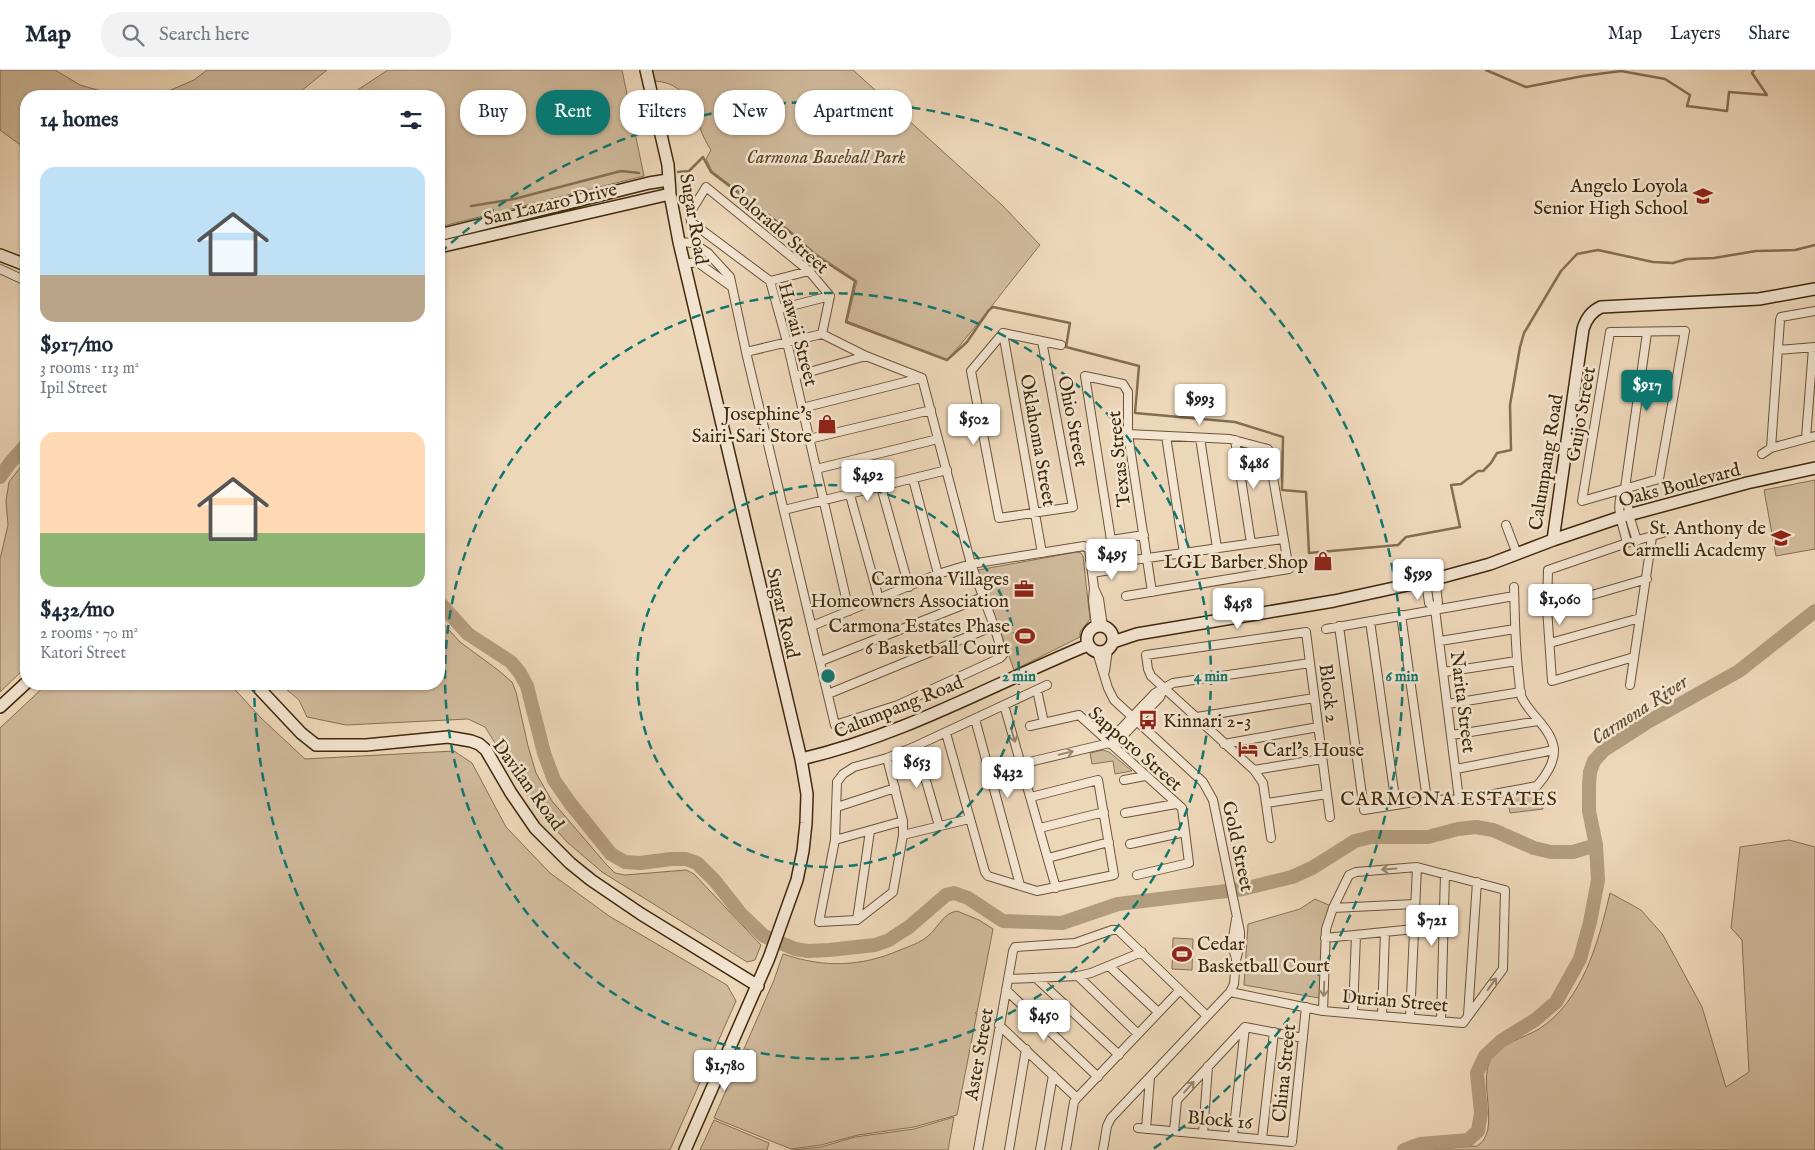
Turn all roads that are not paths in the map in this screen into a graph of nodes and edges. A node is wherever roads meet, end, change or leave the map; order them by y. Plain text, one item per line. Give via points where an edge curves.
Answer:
1 (646, 70) edge
2 (668, 180) junction
3 (706, 187) joint
4 (670, 194) junction
5 (445, 234) edge
6 (679, 242) junction
7 (445, 246) edge
8 (0, 255) edge
9 (20, 263) edge
10 (718, 263) junction
11 (684, 264) junction
12 (0, 270) edge
13 (809, 271) junction
14 (711, 273) junction
15 (20, 278) edge
16 (770, 281) junction
17 (732, 287) junction
18 (1815, 289) edge
19 (830, 296) junction
20 (779, 309) junction
21 (1815, 311) edge
22 (1003, 333) junction
23 (1647, 333) junction
24 (822, 334) junction
25 (1042, 341) junction
26 (787, 342) junction
27 (1061, 345) dead end
28 (1814, 348) edge
29 (1778, 350) junction
30 (746, 352) junction
31 (866, 356) junction
32 (795, 376) junction
33 (922, 378) junction
34 (802, 408) junction
35 (931, 410) junction
36 (1128, 434) junction
37 (1166, 436) junction
38 (1815, 436) edge
39 (1200, 438) junction
40 (1806, 438) junction
41 (809, 439) junction
42 (938, 439) junction
43 (1235, 440) junction
44 (1771, 448) junction
45 (1762, 454) dead end
46 (1815, 468) edge
47 (816, 469) junction
48 (946, 470) junction
49 (913, 479) junction
50 (881, 487) junction
51 (1624, 488) junction
52 (850, 495) junction
53 (824, 501) junction
54 (784, 510) junction
55 (1036, 513) junction
56 (1625, 516) junction
57 (1506, 525) dead end
58 (1663, 533) dead end
59 (1144, 535) junction
60 (1652, 537) junction
61 (1283, 539) junction
62 (1553, 540) junction
63 (1637, 541) junction
64 (1251, 543) junction
65 (1627, 543) junction
66 (1217, 548) junction
67 (1042, 553) junction
68 (1184, 553) junction
69 (1517, 554) junction
70 (1147, 558) junction
71 (1090, 560) junction
72 (1119, 562) junction
73 (970, 564) junction
74 (1092, 573) junction
75 (938, 574) junction
76 (1647, 578) junction
77 (1431, 580) junction
78 (909, 587) junction
79 (1514, 587) dead end
80 (1152, 592) junction
81 (983, 596) junction
82 (1126, 596) dead end
83 (1514, 596) junction
84 (879, 599) junction
85 (1547, 608) junction
86 (1435, 609) junction
87 (848, 611) junction
88 (1401, 615) junction
89 (1640, 618) junction
90 (1370, 621) junction
91 (812, 626) junction
92 (994, 626) junction
93 (1099, 626) junction
94 (1339, 626) junction
95 (1326, 629) dead end
96 (1516, 629) junction
97 (1440, 641) junction
98 (1550, 643) junction
99 (1104, 644) junction
100 (1634, 657) junction
101 (821, 661) junction
102 (1517, 661) junction
103 (1310, 663) junction
104 (1444, 672) junction
105 (1047, 685) dead end
106 (1630, 685) dead end
107 (1164, 688) junction
108 (20, 689) edge
109 (261, 690) edge
110 (1037, 690) junction
111 (1520, 692) junction
112 (828, 694) junction
113 (1314, 698) junction
114 (1448, 704) junction
115 (1004, 706) junction
116 (0, 708) edge
117 (1197, 717) junction
118 (1134, 719) junction
119 (975, 720) junction
120 (1538, 721) junction
121 (1044, 723) junction
122 (1030, 726) dead end
123 (1318, 727) junction
124 (946, 733) junction
125 (1452, 735) junction
126 (1110, 742) junction
127 (1224, 744) junction
128 (916, 746) junction
129 (1554, 750) junction
130 (887, 758) junction
131 (801, 759) junction
132 (1322, 759) junction
133 (1021, 764) junction
134 (1456, 769) junction
135 (1254, 770) junction
136 (1145, 776) junction
137 (1124, 780) dead end
138 (895, 788) junction
139 (1327, 794) junction
140 (1031, 797) junction
141 (1459, 799) junction
142 (1428, 800) junction
143 (1267, 803) junction
144 (1176, 804) junction
145 (1396, 805) junction
146 (837, 807) junction
147 (1104, 812) junction
148 (1126, 813) dead end
149 (1330, 817) dead end
150 (969, 819) junction
151 (903, 821) junction
152 (939, 826) junction
153 (1040, 828) junction
154 (870, 831) junction
155 (1185, 832) junction
156 (903, 835) junction
157 (1271, 838) dead end
158 (835, 840) junction
159 (1108, 842) junction
160 (1130, 844) dead end
161 (1048, 858) junction
162 (1417, 867) junction
163 (1445, 874) junction
164 (1137, 875) dead end
165 (1478, 882) junction
166 (1020, 885) junction
167 (1056, 888) junction
168 (1416, 904) junction
169 (1333, 908) junction
170 (857, 920) junction
171 (1414, 929) junction
172 (1385, 932) junction
173 (1356, 935) junction
174 (1325, 938) junction
175 (1142, 952) junction
176 (1109, 966) junction
177 (1078, 976) junction
178 (1008, 978) junction
179 (1036, 978) junction
180 (758, 986) junction
181 (1006, 990) junction
182 (1180, 990) junction
183 (1230, 992) junction
184 (1306, 1007) junction
185 (1323, 1011) junction
186 (1158, 1012) junction
187 (1354, 1013) junction
188 (1207, 1016) junction
189 (1382, 1016) junction
190 (1468, 1016) junction
191 (1410, 1018) junction
192 (1441, 1021) junction
193 (999, 1025) junction
194 (1245, 1027) junction
195 (1274, 1032) junction
196 (1138, 1034) junction
197 (1303, 1038) junction
198 (1026, 1049) junction
199 (1119, 1055) junction
200 (1208, 1066) junction
201 (1053, 1075) junction
202 (1098, 1077) junction
203 (1150, 1077) junction
204 (1077, 1098) junction
205 (1174, 1131) junction
206 (1203, 1134) junction
207 (1233, 1136) junction
208 (1262, 1139) junction
209 (1292, 1142) joint
210 (685, 1150) edge
211 (978, 1150) edge
212 (1009, 1150) edge
213 (1040, 1150) edge
214 (1066, 1150) edge
215 (1103, 1150) edge

1 - 2 main road, Sugar Road via 668,165
2 - 4 main road, Sugar Road
2 - 5 main road, San Lazaro Drive
3 - 13 street, Colorado Street
3 - 16 street, Hawaii Street via 690,213 691,222
4 - 6 main road, Sugar Road
4 - 7 main road, San Lazaro Drive
6 - 10 street via 697,246
6 - 11 main road, Sugar Road
8 - 9 main road
10 - 14 street
10 - 17 street via 730,277
11 - 14 street via 697,262
11 - 131 main road, Sugar Road
12 - 15 street
13 - 16 street
13 - 19 street, Colorado Street
14 - 17 street
16 - 20 street, Hawaii Street
17 - 30 street
18 - 62 main road, Calumpang Road via 1759,299 1596,309 1583,329
19 - 20 street
19 - 24 street
20 - 26 street, Hawaii Street
21 - 29 street via 1781,317
22 - 25 street
22 - 55 street, Oklahoma Street
22 - 55 street via 971,371 999,518
23 - 51 street
23 - 51 street via 1685,331 1659,479
23 - 51 street, Guijo Street via 1610,332 1582,501
24 - 26 street
24 - 31 street
25 - 27 street
25 - 55 street, Ohio Street via 1073,507
26 - 30 street
26 - 32 street, Hawaii Street
28 - 29 street
28 - 40 street
29 - 44 street
30 - 54 street
31 - 32 street
31 - 33 street
32 - 34 street, Hawaii Street
33 - 34 street
33 - 35 street
34 - 41 street, Hawaii Street
35 - 41 street
35 - 42 street
36 - 37 street
36 - 59 street, Texas Street
36 - 59 street, Texas Street via 1128,392 1123,384 1085,376 1110,540
37 - 39 street
37 - 68 street
38 - 40 street
39 - 43 street
39 - 66 street
40 - 44 street
41 - 47 street, Hawaii Street
42 - 47 street
42 - 48 street
43 - 61 street via 1268,449
43 - 64 street
44 - 45 street
46 - 56 main road, Oaks Boulevard
47 - 53 street, Hawaii Street
48 - 49 street
48 - 73 street
49 - 50 street
49 - 75 street
50 - 52 street
50 - 78 street
51 - 56 street via 1620,494
52 - 53 street
52 - 84 street
53 - 54 street
53 - 87 street, Hawaii Street
54 - 91 street
55 - 67 street, Oklahoma Street
56 - 62 main road, Oaks Boulevard
56 - 63 street
56 - 65 street
57 - 69 street
58 - 60 street
59 - 70 street, Texas Street
60 - 63 street
60 - 76 street
61 - 64 street
61 - 80 street via 1289,568
62 - 69 main road, Calumpang Road
63 - 65 street
64 - 66 street
65 - 85 street via 1548,570
66 - 68 street
67 - 71 street via 1087,546
67 - 73 street
68 - 70 street
69 - 77 main road, Calumpang Road
70 - 72 street
70 - 80 street, Texas Street
71 - 72 street via 1106,557
71 - 74 street
72 - 74 street via 1110,570
73 - 75 street
73 - 81 street
74 - 93 street via 1093,600
75 - 78 street
76 - 85 street
76 - 89 street
77 - 86 street, Narita Street via 1429,603
77 - 99 main road, Calumpang Road via 1334,601 1137,634
78 - 84 street
79 - 83 street
80 - 82 street
81 - 92 street
81 - 101 street
83 - 86 street
83 - 96 street
84 - 87 street
85 - 98 street
86 - 88 street
86 - 97 street, Narita Street
87 - 91 street
88 - 90 street
88 - 142 street
89 - 98 street
89 - 100 street
90 - 94 street
90 - 145 street
91 - 101 street
92 - 112 street
92 - 112 street via 1003,655 1000,658 898,705 835,726
93 - 99 main road via 1107,627
93 - 99 main road via 1088,634
94 - 95 street
94 - 145 street via 1364,810
96 - 97 street
96 - 102 street
97 - 104 street, Narita Street
98 - 100 street via 1552,681
99 - 118 street, Gold Street via 1105,675 1111,695
99 - 131 main road, Calumpang Road via 906,726
100 - 106 street
101 - 112 street
102 - 104 street
102 - 111 street
103 - 107 street via 1173,683
103 - 107 street, Block 2 via 1306,632 1146,656 1151,676
103 - 113 street, Block 2
104 - 114 street, Narita Street
105 - 110 street
107 - 117 street
107 - 118 street via 1154,692
108 - 116 main road
109 - 180 main road, Davilan Road via 316,745 366,745 448,737 479,744 493,760 527,817 570,863 604,890
110 - 115 street
110 - 121 street
111 - 114 street
111 - 120 street
113 - 117 street
113 - 123 street, Block 2
114 - 125 street, Narita Street
115 - 119 street
115 -> 133 street
117 - 127 street
118 - 126 street
118 - 183 street, Gold Street via 1203,782 1213,800 1236,914 1232,932 1236,960
119 - 124 street
119 - 166 street
120 - 125 street
120 - 129 street via 1549,733
121 - 122 street, Sapporo Street
121 - 126 street, Sapporo Street via 1079,715
123 - 127 street
123 - 132 street, Block 2
124 - 128 street
124 - 150 street
125 - 134 street, Narita Street
133 -> 126 street
126 - 136 street, Sapporo Street
127 - 135 street
128 - 130 street
128 - 152 street
129 - 134 street
129 - 141 street via 1544,778 1537,786
130 - 138 street
130 - 146 street via 854,767 843,774 837,782
131 - 180 main road, Sugar Road via 807,794 803,851 797,880
132 - 135 street
132 - 139 street, Block 2
133 - 140 street
134 - 141 street, Narita Street
135 - 143 street via 1263,783
136 - 137 street
136 - 144 street, Sapporo Street
138 - 146 street
138 - 151 street
139 - 143 street
139 - 149 street, Block 2
140 - 147 street via 1098,780
140 - 153 street
141 - 142 street
142 - 145 street
143 - 157 street
144 - 148 street
144 - 155 street, Sapporo Street via 1182,808
146 - 158 street
147 - 153 street
147 - 159 street
150 - 152 street
150 - 166 street via 988,876
151 - 154 street
151 - 156 street
152 - 156 street
153 - 161 street
154 - 158 street
154 - 170 street
155 - 160 street
155 - 164 street, Sapporo Street via 1189,863
156 - 170 street via 893,892
158 - 170 street via 819,922
159 - 161 street
159 - 167 street via 1114,875
161 - 167 street
162 - 163 street, Durian Street
162 - 168 street
162 -> 169 street, Durian Street via 1349,875
163 - 165 street, Durian Street
163 - 192 street
165 - 190 street
190 -> 165 street, Durian Street via 1502,969 1505,890
166 - 167 street via 1037,891
168 - 169 street
168 - 171 street
169 - 174 street
171 - 172 street
171 - 191 street
172 - 173 street
172 - 189 street
173 - 174 street
173 - 187 street
174 -> 185 street
175 - 176 street
175 - 178 street, Aster Street via 1118,930 1075,944 1022,945 1013,951
175 - 182 street, Aster Street
176 - 177 street
176 - 186 street
177 - 179 street
177 - 196 street
178 - 179 street
178 - 181 street, Aster Street
179 - 199 street
180 - 210 main road, Sugar Road
181 - 193 street, Aster Street
181 - 202 street
182 - 186 street
182 - 188 street, Aster Street
183 - 184 street, Durian Street
183 - 188 street
184 - 185 street, Durian Street
184 - 197 street, China Street
185 - 187 street, Durian Street
186 - 196 street
187 - 189 street, Durian Street
188 - 203 street
189 - 191 street, Durian Street
190 - 192 street, Durian Street via 1464,1022
191 - 192 street, Durian Street
193 - 198 street
193 - 211 street, Aster Street
194 - 195 street
194 - 200 street
194 - 207 street
195 - 197 street
195 - 208 street
196 - 199 street
197 - 209 street, China Street
198 - 201 street
198 - 212 street
199 - 202 street
205 -> 200 street via 1177,1100
200 - 206 street
201 - 204 street
201 - 213 street
202 - 204 street
203 - 205 street, Block 16 via 1142,1128
203 - 215 street via 1111,1118
204 - 214 street
205 - 206 street, Block 16
206 - 207 street, Block 16
207 - 208 street, Block 16
208 - 209 street, Block 16

